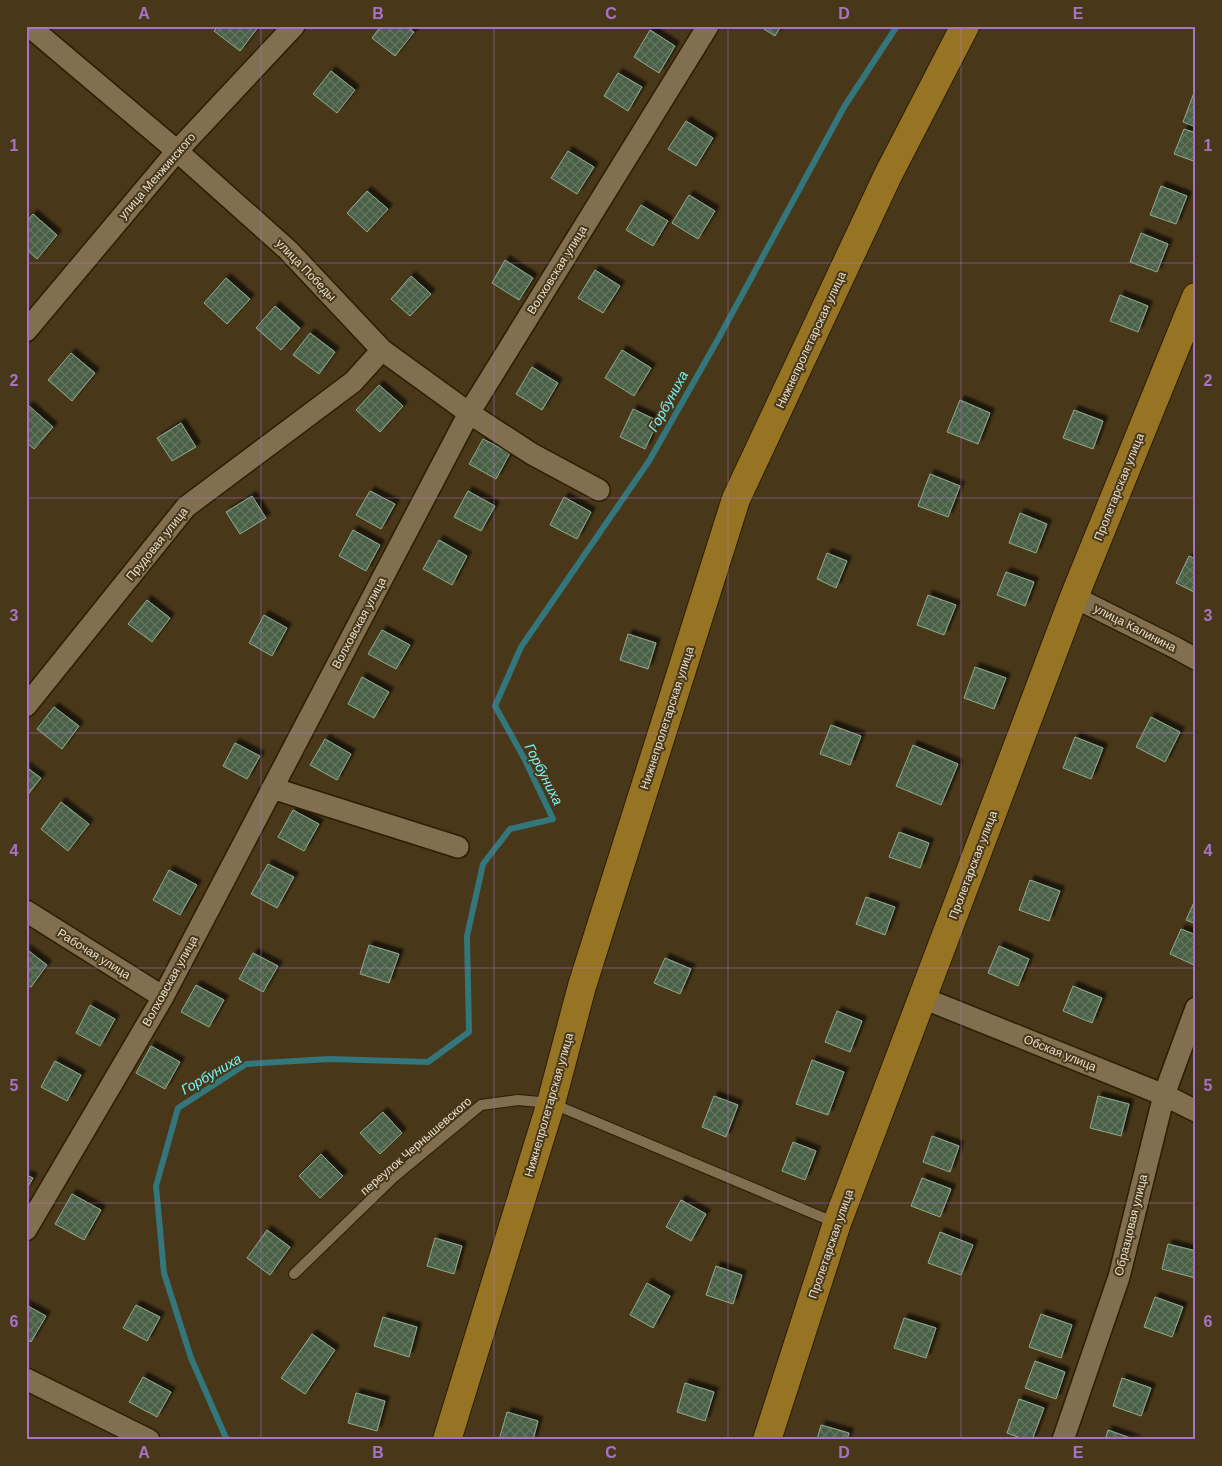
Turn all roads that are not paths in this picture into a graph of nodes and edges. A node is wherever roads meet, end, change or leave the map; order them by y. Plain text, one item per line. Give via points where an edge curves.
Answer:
1 (29, 26) edge
2 (294, 26) edge
3 (708, 26) edge
4 (965, 26) edge
5 (177, 151) junction
6 (1196, 297) edge
7 (26, 331) edge
8 (382, 350) junction
9 (469, 413) junction
10 (599, 490) dead end
11 (1074, 597) junction
12 (1196, 659) edge
13 (26, 706) edge
14 (272, 788) junction
15 (458, 847) dead end
16 (26, 911) edge
17 (162, 997) junction
18 (923, 998) junction
19 (1196, 1008) edge
20 (1164, 1095) junction
21 (551, 1103) junction
22 (1196, 1111) edge
23 (837, 1223) junction
24 (26, 1230) edge
25 (294, 1274) dead end
26 (26, 1379) edge
27 (149, 1440) edge
28 (447, 1440) edge
29 (767, 1440) edge
30 (1062, 1440) edge

1 - 5 street, улица Победы
2 - 5 street, улица Менжинского
3 - 9 street, Волховская улица
4 - 21 main road, Нижнепролетарская улица via 888,175 736,499 585,976
5 - 7 street, улица Менжинского
5 - 8 street, улица Победы via 288,250
6 - 11 main road, Пролетарская улица
8 - 9 street, улица Победы
8 - 13 street, Прудовая улица via 353,382 186,507
9 - 10 street, улица Победы via 532,454
9 - 14 street, Волховская улица
11 - 12 street, улица Калинина
11 - 18 main road, Пролетарская улица
14 - 15 street
14 - 17 street, Волховская улица
16 - 17 street, Рабочая улица
17 - 24 street, Волховская улица
18 - 20 street, Обская улица
18 - 23 main road, Пролетарская улица
19 - 20 street, Образцовая улица
20 - 22 street, Обская улица
20 - 30 street, Образцовая улица via 1119,1277
21 - 23 lane, переулок Чернышевского
21 - 25 lane, переулок Чернышевского via 518,1100 481,1105 394,1178
21 - 28 main road, Нижнепролетарская улица
23 - 29 main road, Пролетарская улица
26 - 27 street

